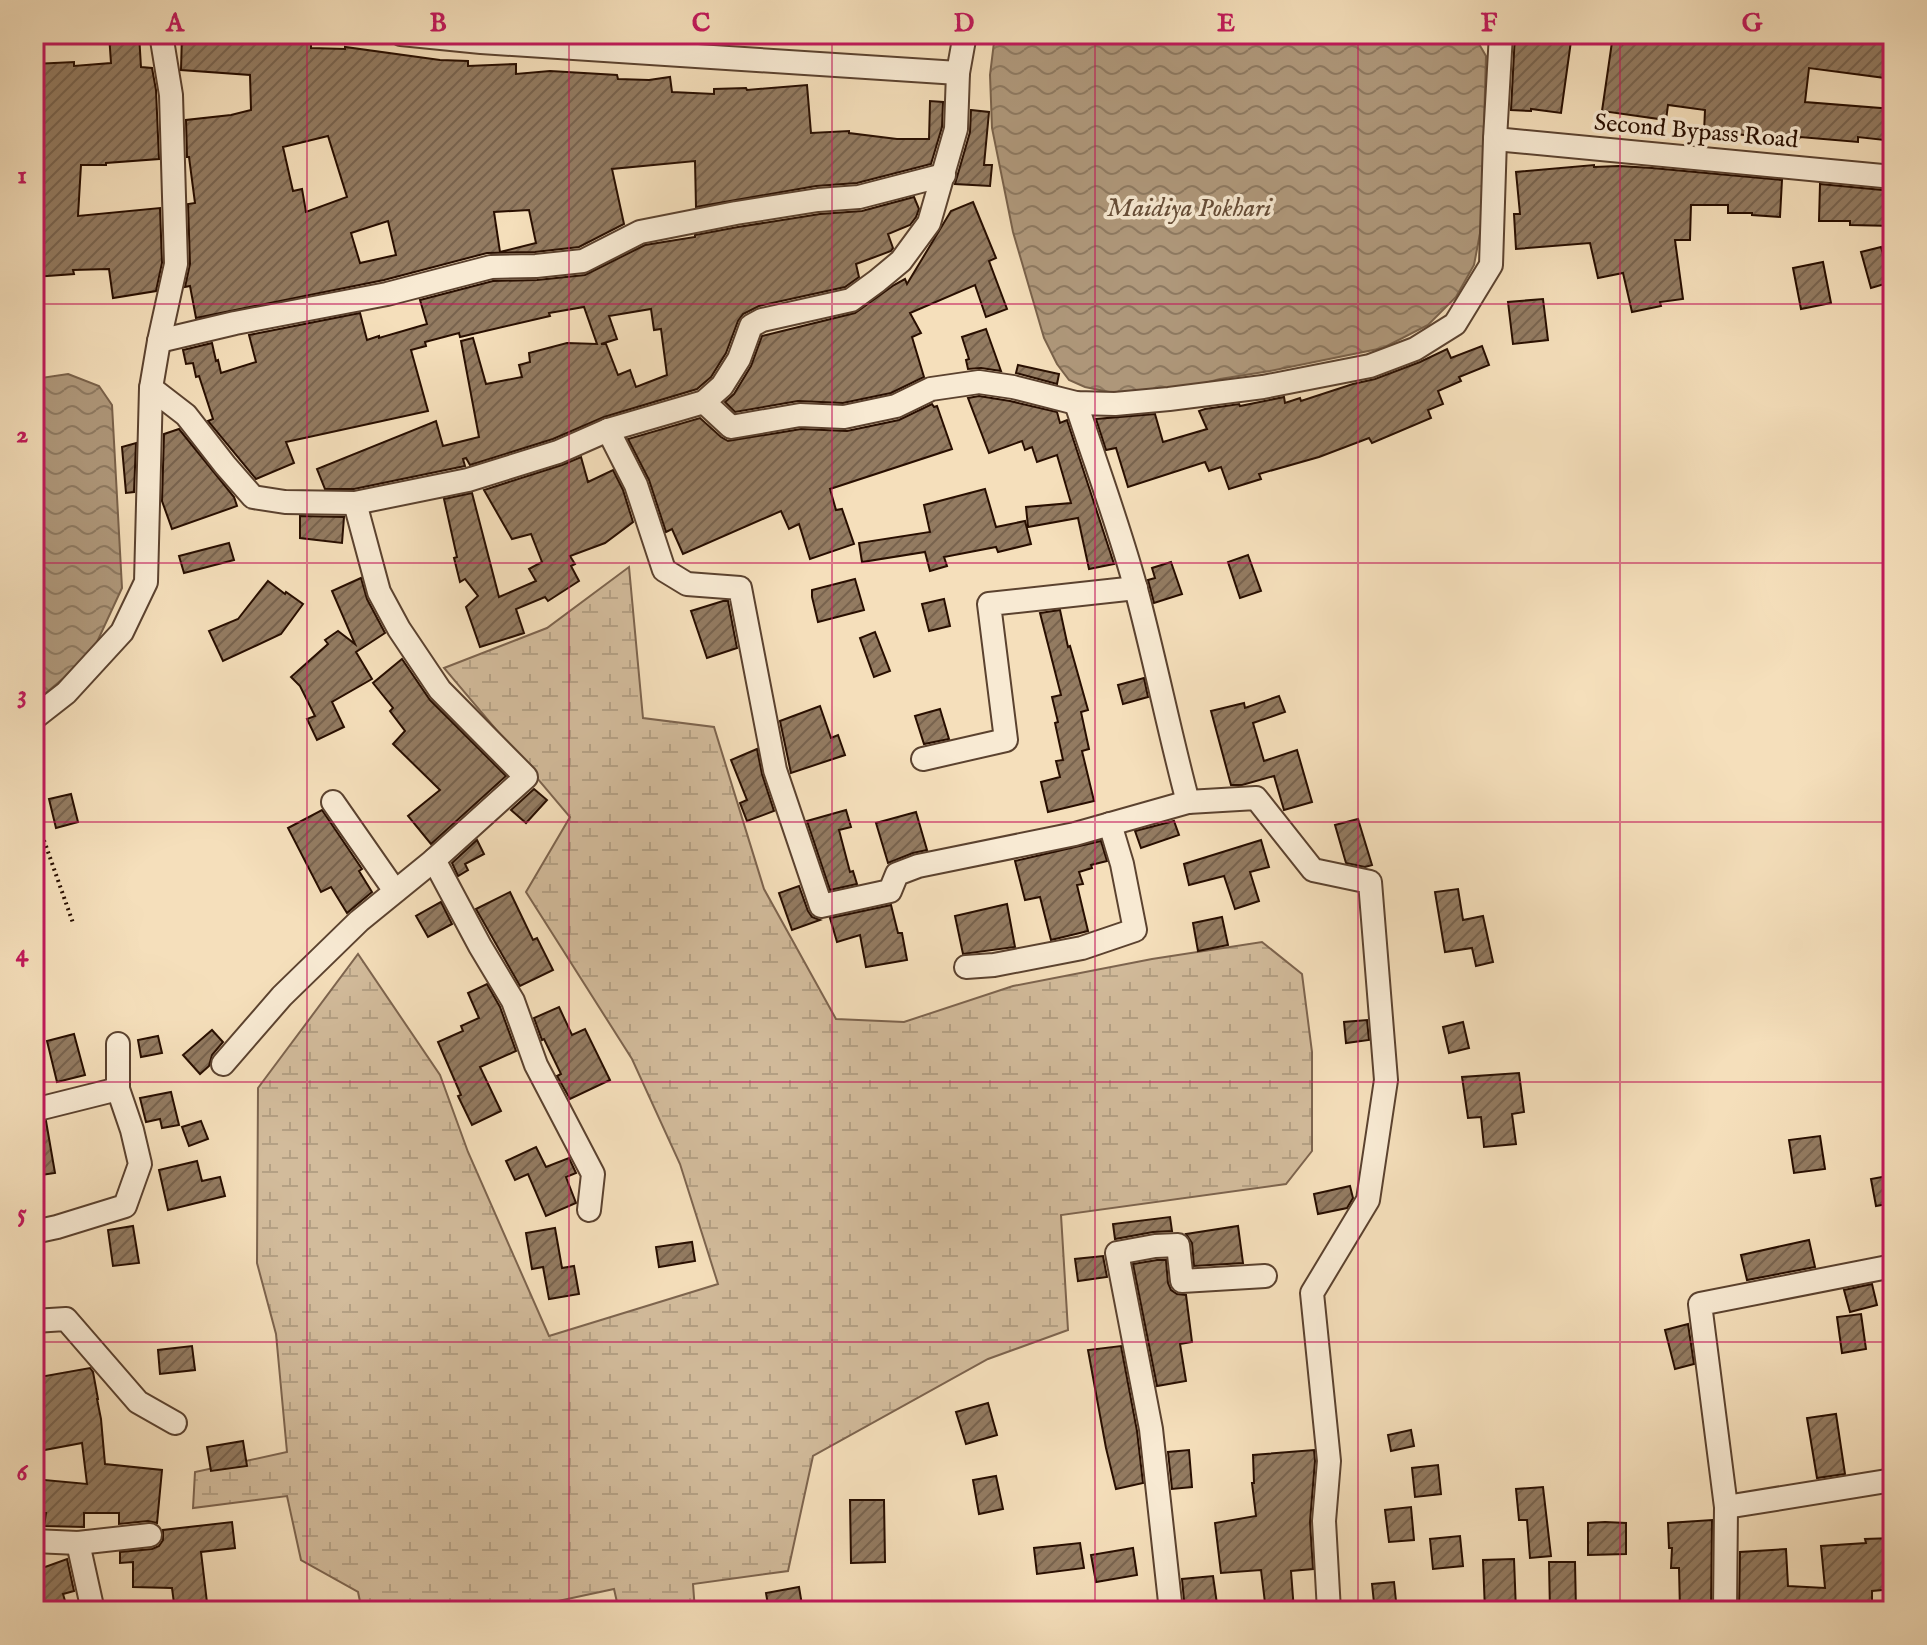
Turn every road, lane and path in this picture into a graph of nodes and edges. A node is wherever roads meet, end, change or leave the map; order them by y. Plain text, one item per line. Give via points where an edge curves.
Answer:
1 (161, 34) edge
2 (401, 34) edge
3 (965, 34) edge
4 (1501, 34) edge
5 (958, 73) junction
6 (1495, 139) junction
7 (944, 175) junction
8 (1893, 177) edge
9 (159, 341) junction
10 (151, 388) junction
11 (704, 402) junction
12 (1076, 403) junction
13 (608, 430) junction
14 (355, 503) junction
15 (1136, 588) junction
16 (34, 718) edge
17 (923, 759) dead end
18 (333, 802) dead end
19 (1188, 802) junction
20 (34, 812) edge
21 (1110, 824) junction
22 (434, 860) junction
23 (395, 891) junction
24 (73, 923) dead end
25 (966, 967) dead end
26 (118, 1044) dead end
27 (223, 1064) dead end
28 (118, 1089) junction
29 (34, 1110) edge
30 (589, 1210) dead end
31 (34, 1232) edge
32 (1893, 1266) edge
33 (1265, 1276) dead end
34 (34, 1321) edge
35 (175, 1423) dead end
36 (1893, 1480) edge
37 (1726, 1507) junction
38 (150, 1535) dead end
39 (34, 1541) edge
40 (78, 1543) junction
41 (93, 1611) edge
42 (1171, 1611) edge
43 (1329, 1611) edge
44 (1725, 1611) edge

1 - 9 street via 171,95 176,264
2 - 5 street
3 - 5 street
4 - 6 street
5 - 7 street via 956,129
6 - 8 street, Second Bypass Road
6 - 12 street via 1491,265 1455,324 1415,349 1370,366 1169,399
7 - 9 street via 859,197 640,232 583,261 491,267
7 - 11 street via 929,223 901,261 851,300 751,326 739,359
9 - 10 street
10 - 14 street via 186,415 253,497
10 - 16 street via 146,582 122,632 66,693
11 - 12 street via 731,427 800,415 844,417 896,406 931,389 979,382
11 - 13 street
12 - 15 street
13 - 14 street via 468,480
13 - 21 street via 636,485 664,570 687,584 740,588 775,770 821,906 890,891 897,874 918,866
14 - 22 street via 379,592 399,629 440,690 526,777
15 - 17 street via 989,604 1006,740
15 - 19 street
18 - 23 street
19 - 21 street
19 - 43 street via 1256,798 1313,870 1370,882 1386,1080 1368,1200 1312,1293 1329,1461 1324,1521
20 - 24 path
21 - 25 street via 1135,930 1082,948
22 - 23 street
22 - 30 street via 513,1001 536,1065 593,1174
23 - 27 street via 282,996
26 - 28 street
28 - 29 street
28 - 31 street via 140,1164 125,1206
32 - 37 street via 1700,1304
33 - 42 street via 1182,1281 1178,1245 1117,1253 1151,1429
34 - 35 street via 66,1319 138,1402
36 - 37 street
37 - 44 street
38 - 40 street
39 - 40 street
40 - 41 street

